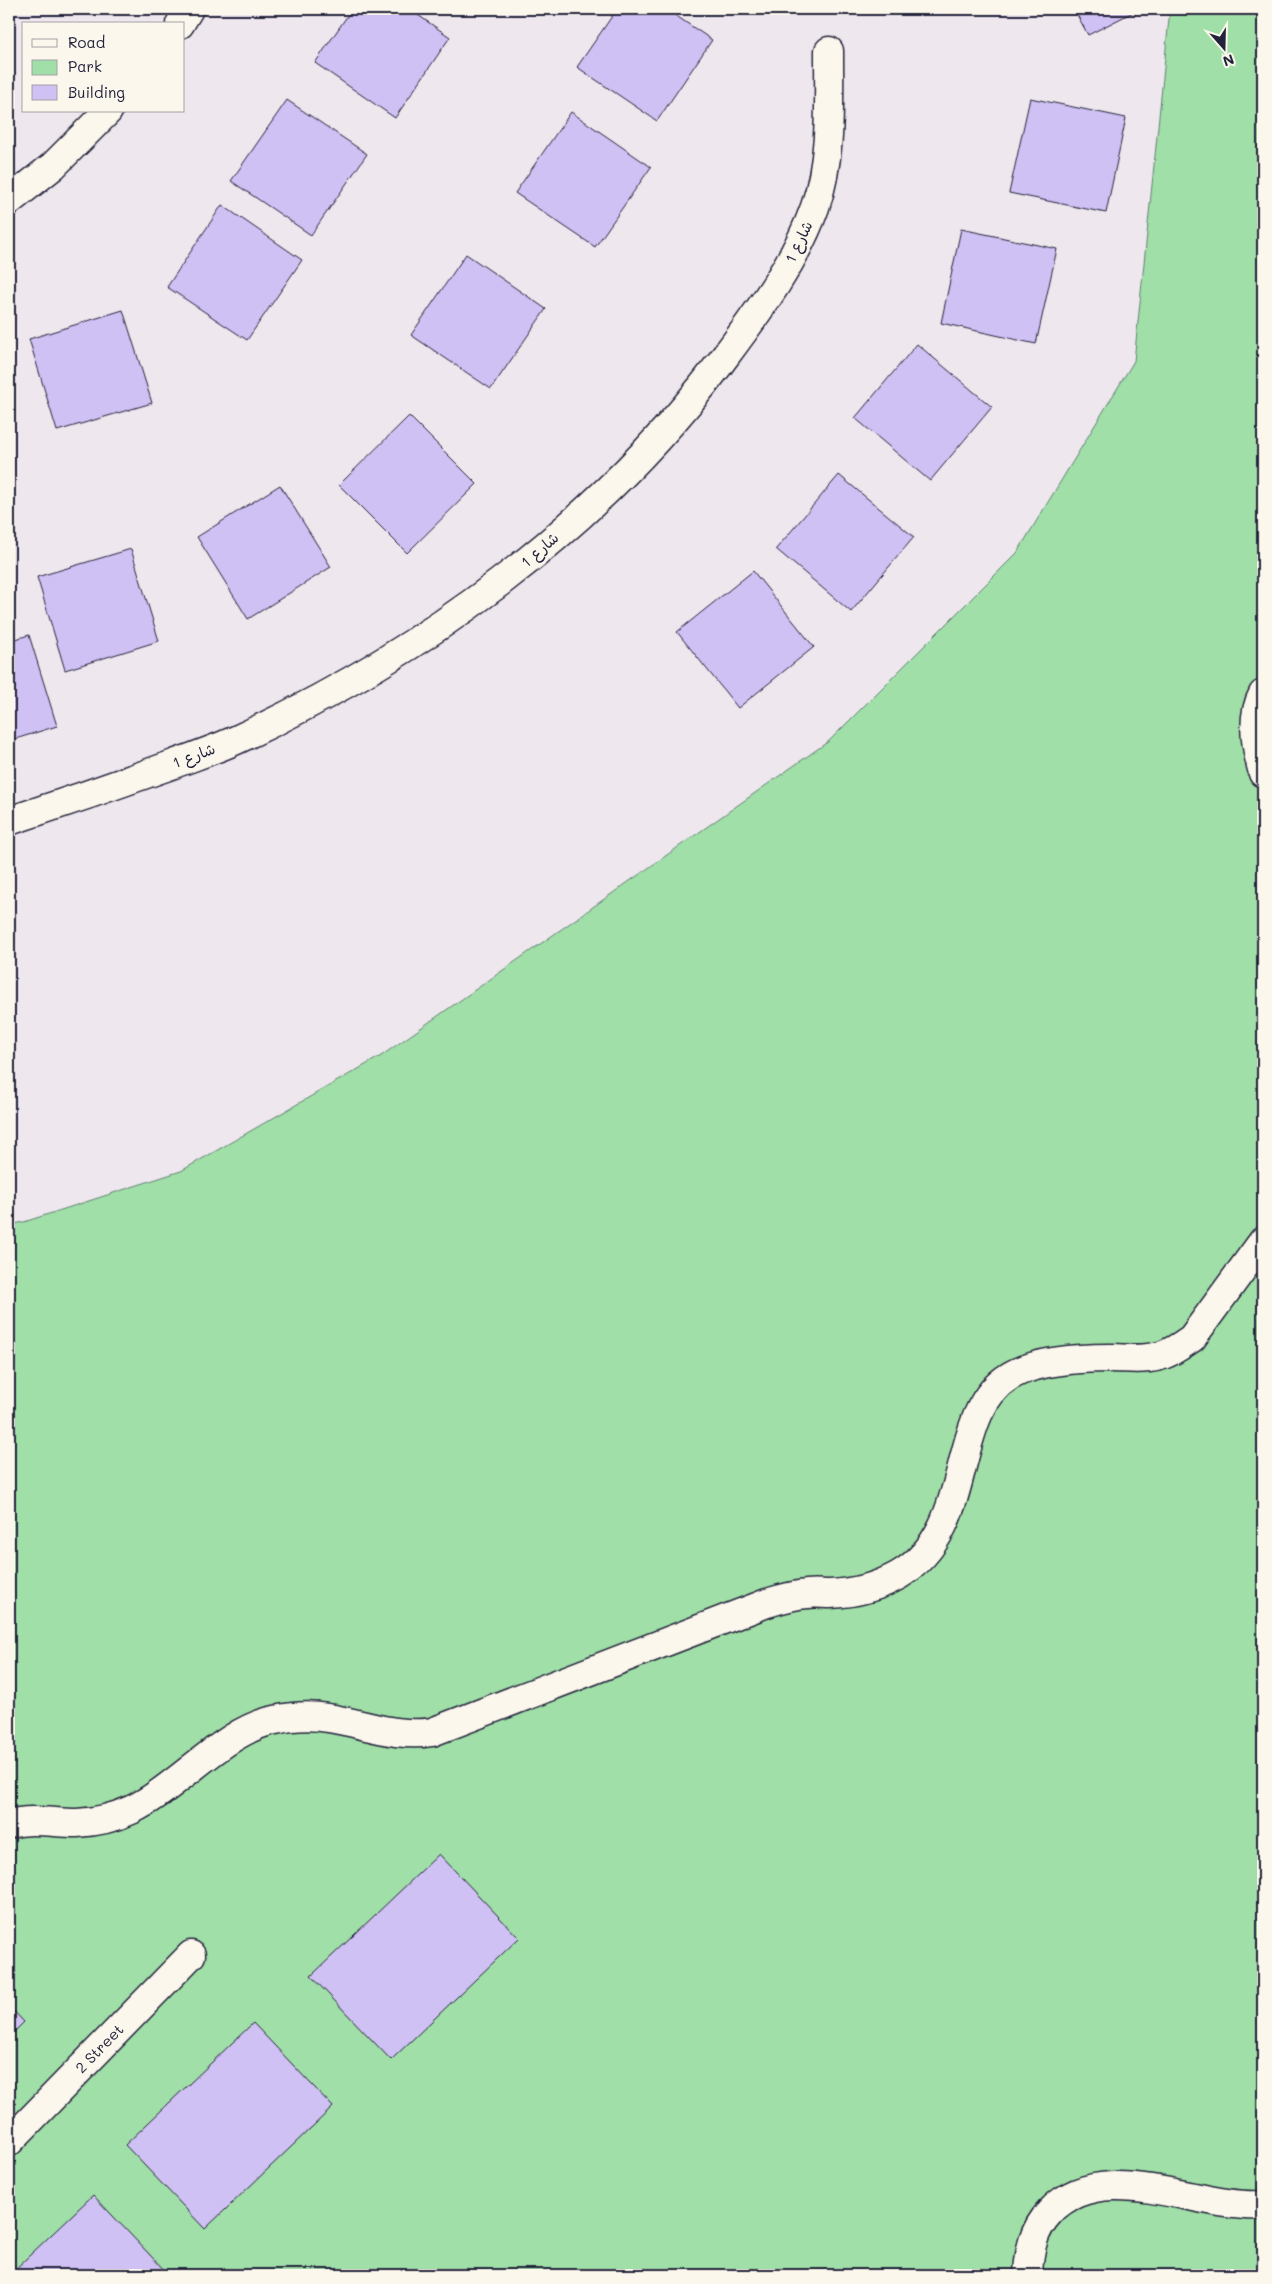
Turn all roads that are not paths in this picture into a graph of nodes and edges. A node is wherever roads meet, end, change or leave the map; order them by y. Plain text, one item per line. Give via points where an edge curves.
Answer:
1 (189, 9) edge
2 (181, 22) edge
3 (829, 51) dead end
4 (107, 112) edge
5 (9, 201) edge
6 (1263, 694) edge
7 (1263, 773) edge
8 (9, 821) edge
9 (1263, 1241) edge
10 (9, 1824) edge
11 (191, 1955) dead end
12 (9, 2142) edge
13 (1263, 2205) edge
14 (1028, 2275) edge

1 - 2 street
3 - 8 street, شارع 1 via 828,143 816,206 790,264 753,320 687,406 608,490 523,565 432,632 335,690 234,741
4 - 5 street via 53,166
6 - 7 street via 1255,731
9 - 10 street via 1192,1338 1178,1349 1161,1356 1066,1361 1028,1368 995,1388 975,1422 950,1508 935,1542 906,1570 878,1585 855,1591 788,1596 432,1732 402,1733 328,1718 299,1716 272,1720 246,1730 156,1797 130,1810 104,1820 77,1823 24,1820
11 - 12 street, 2 Street
13 - 14 street via 1234,2205 1170,2191 1138,2188 1105,2187 1080,2191 1058,2203 1041,2222 1031,2245

